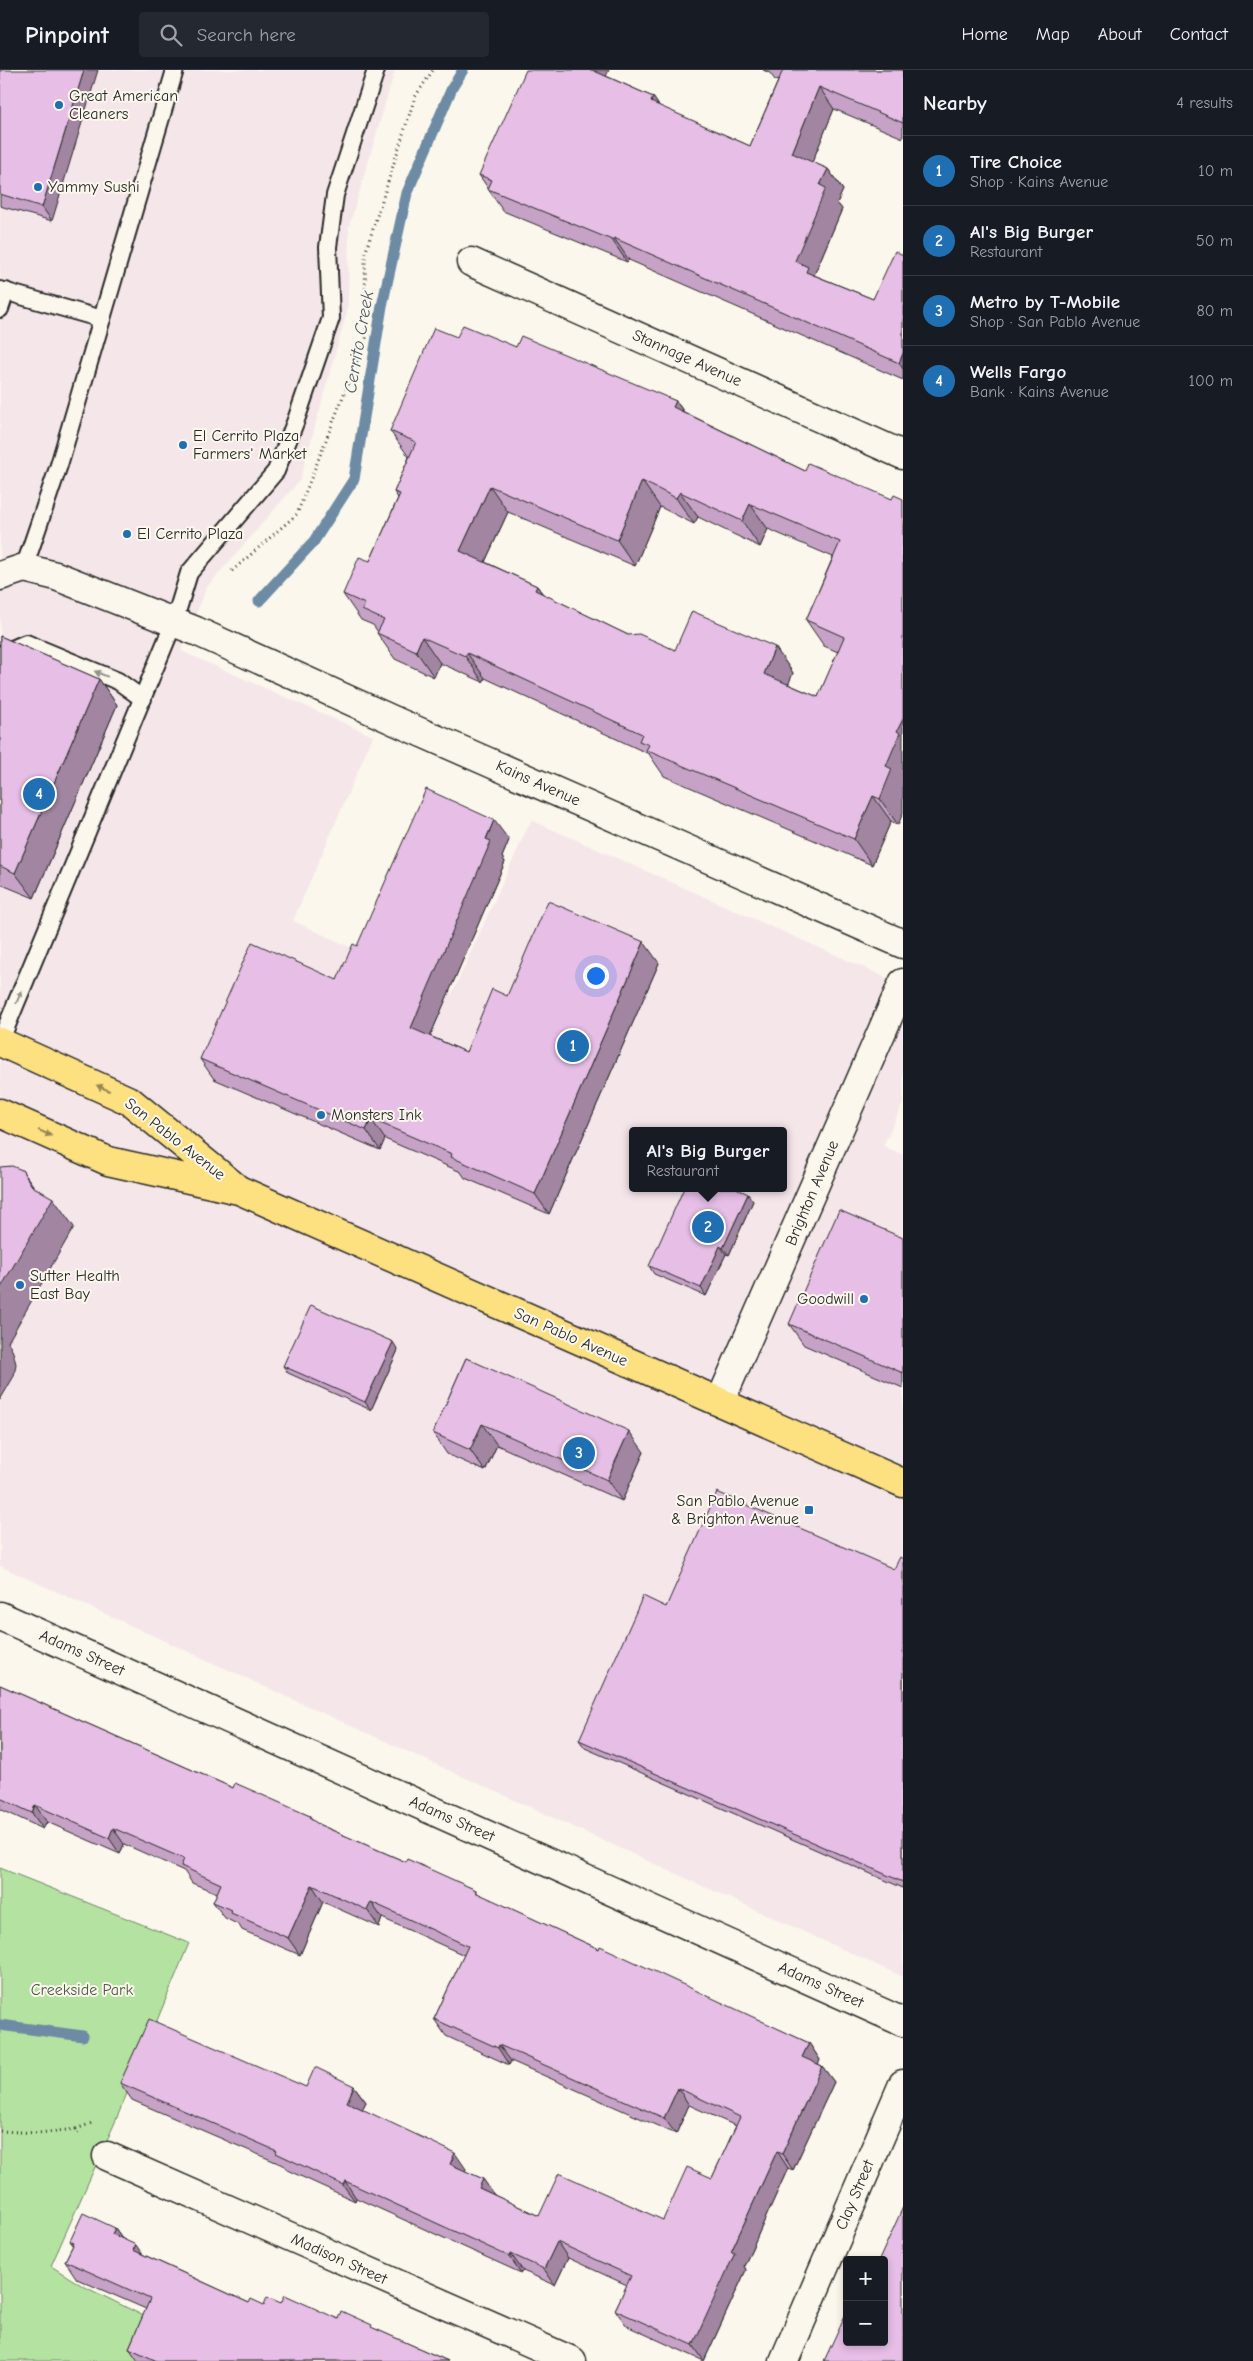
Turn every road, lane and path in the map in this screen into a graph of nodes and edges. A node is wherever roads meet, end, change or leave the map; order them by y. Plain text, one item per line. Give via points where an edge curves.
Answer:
1 (175, 70) edge
2 (376, 70) edge
3 (471, 262) dead end
4 (3, 290) edge
5 (0, 309) edge
6 (102, 319) junction
7 (903, 455) edge
8 (12, 572) edge
9 (174, 622) junction
10 (0, 659) edge
11 (143, 698) junction
12 (903, 944) edge
13 (903, 983) edge
14 (0, 1042) edge
15 (0, 1113) edge
16 (239, 1190) junction
17 (720, 1402) junction
18 (903, 1483) edge
19 (0, 1616) edge
20 (903, 2022) edge
21 (903, 2084) edge
22 (0, 2131) edge
23 (79, 2136) dead end
24 (107, 2156) dead end
25 (572, 2361) edge
26 (784, 2361) edge

1 - 6 lane
2 - 9 lane via 335,195 328,247 331,318 296,420 276,471 188,573
3 - 7 street, Stannage Avenue
4 - 5 lane
4 - 6 lane
6 - 8 lane via 59,465
8 - 9 street, Kains Avenue via 56,576
9 - 11 lane
9 - 12 street, Kains Avenue
11 -> 10 lane via 118,681 26,643 3,653
14 -> 11 lane
13 - 17 street, Brighton Avenue
16 -> 14 main road, San Pablo Avenue via 130,1101
15 -> 16 main road, San Pablo Avenue via 108,1161
16 - 17 main road, San Pablo Avenue
17 - 18 main road, San Pablo Avenue
19 - 20 street, Adams Street
21 - 26 street, Clay Street
22 - 23 path via 38,2133 76,2129
24 - 25 street, Madison Street

